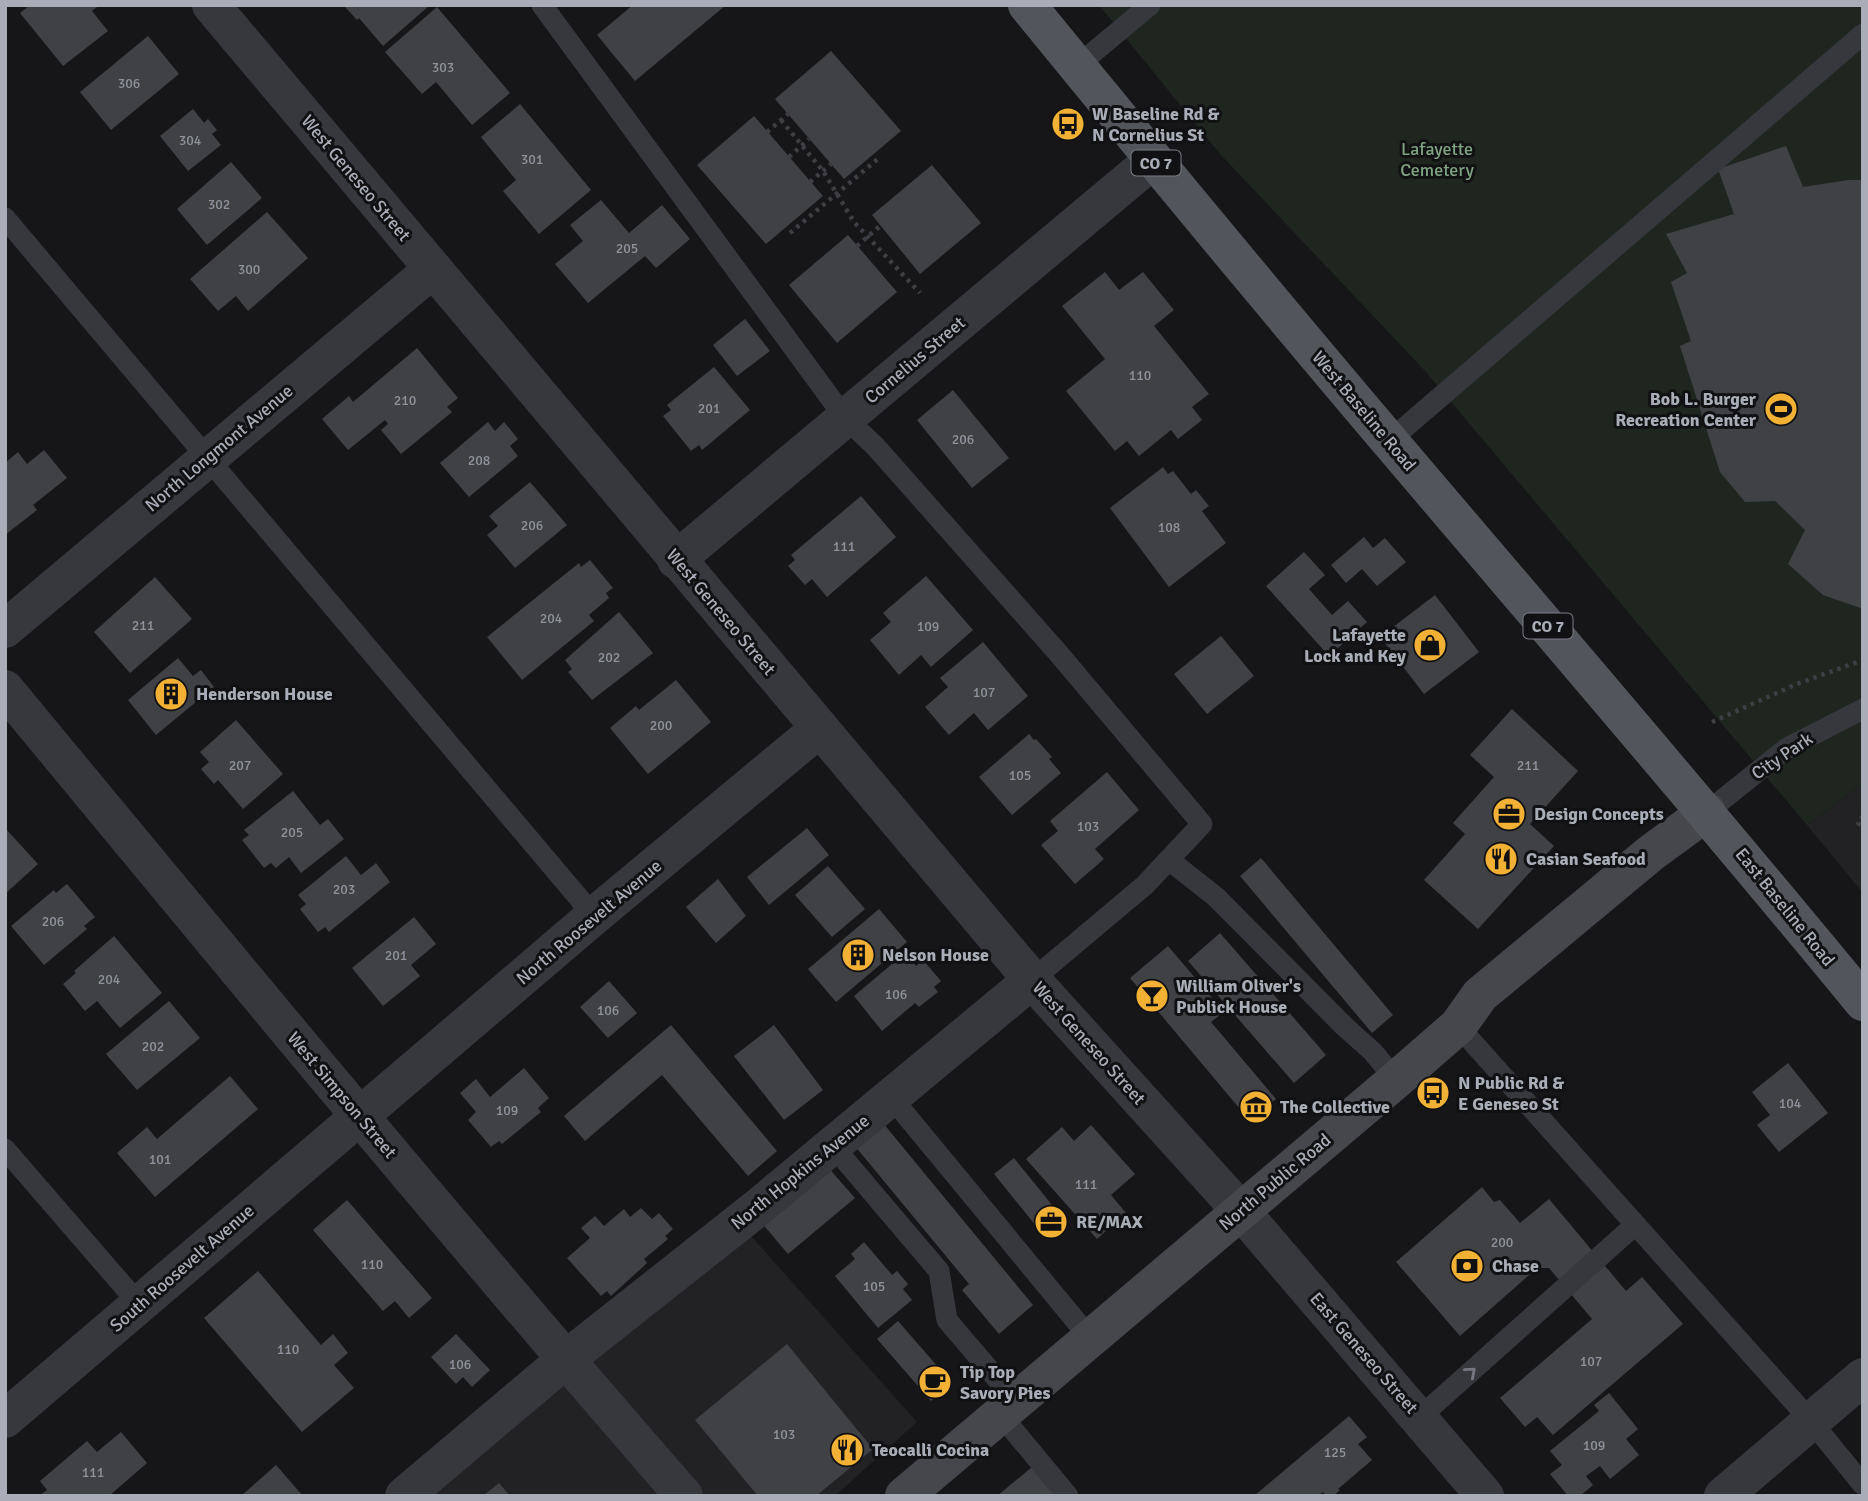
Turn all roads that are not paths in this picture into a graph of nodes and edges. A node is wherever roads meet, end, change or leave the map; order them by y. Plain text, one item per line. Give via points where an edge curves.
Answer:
1 (211, 5) edge
2 (542, 5) edge
3 (1027, 5) edge
4 (1150, 5) edge
5 (1863, 34) edge
6 (1077, 66) junction
7 (1153, 160) junction
8 (5, 218) edge
9 (433, 269) junction
10 (845, 418) junction
11 (1389, 440) junction
12 (207, 458) junction
13 (676, 560) junction
14 (5, 628) edge
15 (5, 689) edge
16 (1863, 709) edge
17 (820, 729) junction
18 (1707, 812) junction
19 (1169, 860) junction
20 (594, 916) junction
21 (1032, 980) junction
22 (1863, 1002) edge
23 (1458, 1026) junction
24 (1396, 1080) junction
25 (891, 1097) junction
26 (359, 1116) junction
27 (832, 1146) junction
28 (5, 1149) edge
29 (1241, 1211) junction
30 (1634, 1225) junction
31 (139, 1304) junction
32 (1090, 1338) junction
33 (565, 1360) junction
34 (1863, 1377) edge
35 (1008, 1408) junction
36 (1420, 1417) junction
37 (5, 1419) edge
38 (1811, 1421) junction
39 (1863, 1485) edge
40 (404, 1496) edge
41 (684, 1496) edge
42 (904, 1496) edge
43 (1068, 1496) edge
44 (1485, 1496) edge
45 (1723, 1496) edge

1 - 9 street, West Geneseo Street
2 - 10 lane
3 - 6 main road, West Baseline Road / CO 7
4 - 6 lane
5 - 11 lane
6 - 7 main road, West Baseline Road / CO 7
7 - 10 street, Cornelius Street
7 - 11 main road, West Baseline Road / CO 7
8 - 12 lane
9 - 12 street, North Longmont Avenue
9 - 13 street, West Geneseo Street
10 - 13 street, Cornelius Street
10 - 19 lane via 1059,654 1202,824
11 - 18 main road, West Baseline Road / CO 7
12 - 14 street, North Longmont Avenue
12 - 20 lane
13 - 17 street, West Geneseo Street
15 - 26 street, West Simpson Street
16 - 18 lane, City Park via 1787,748
17 - 20 street, North Roosevelt Avenue
17 - 21 street, West Geneseo Street
18 - 22 main road, East Baseline Road / CO 7
18 - 23 street, North Public Road via 1480,995
19 - 21 lane
19 - 24 lane via 1216,897 1374,1052
20 - 26 street, North Roosevelt Avenue
21 - 25 street, North Hopkins Avenue
21 - 29 street, West Geneseo Street
23 - 24 street, North Public Road
23 - 30 lane
24 - 29 street, North Public Road
25 - 27 street, North Hopkins Avenue
25 - 32 lane
26 - 31 street, South Roosevelt Avenue
26 - 33 street, West Simpson Street
27 - 33 street, North Hopkins Avenue
27 - 35 lane via 939,1271 947,1320
28 - 31 lane
29 - 32 street, North Public Road
29 - 36 street, East Geneseo Street
36 -> 30 lane
30 - 38 lane
31 - 37 street, South Roosevelt Avenue
32 - 35 street, North Public Road
33 - 40 street, North Hopkins Avenue
33 - 41 street, West Simpson Street
34 - 38 street
35 - 42 street, North Public Road
35 - 43 lane
36 - 44 street, East Geneseo Street
38 - 39 lane
38 - 45 street

